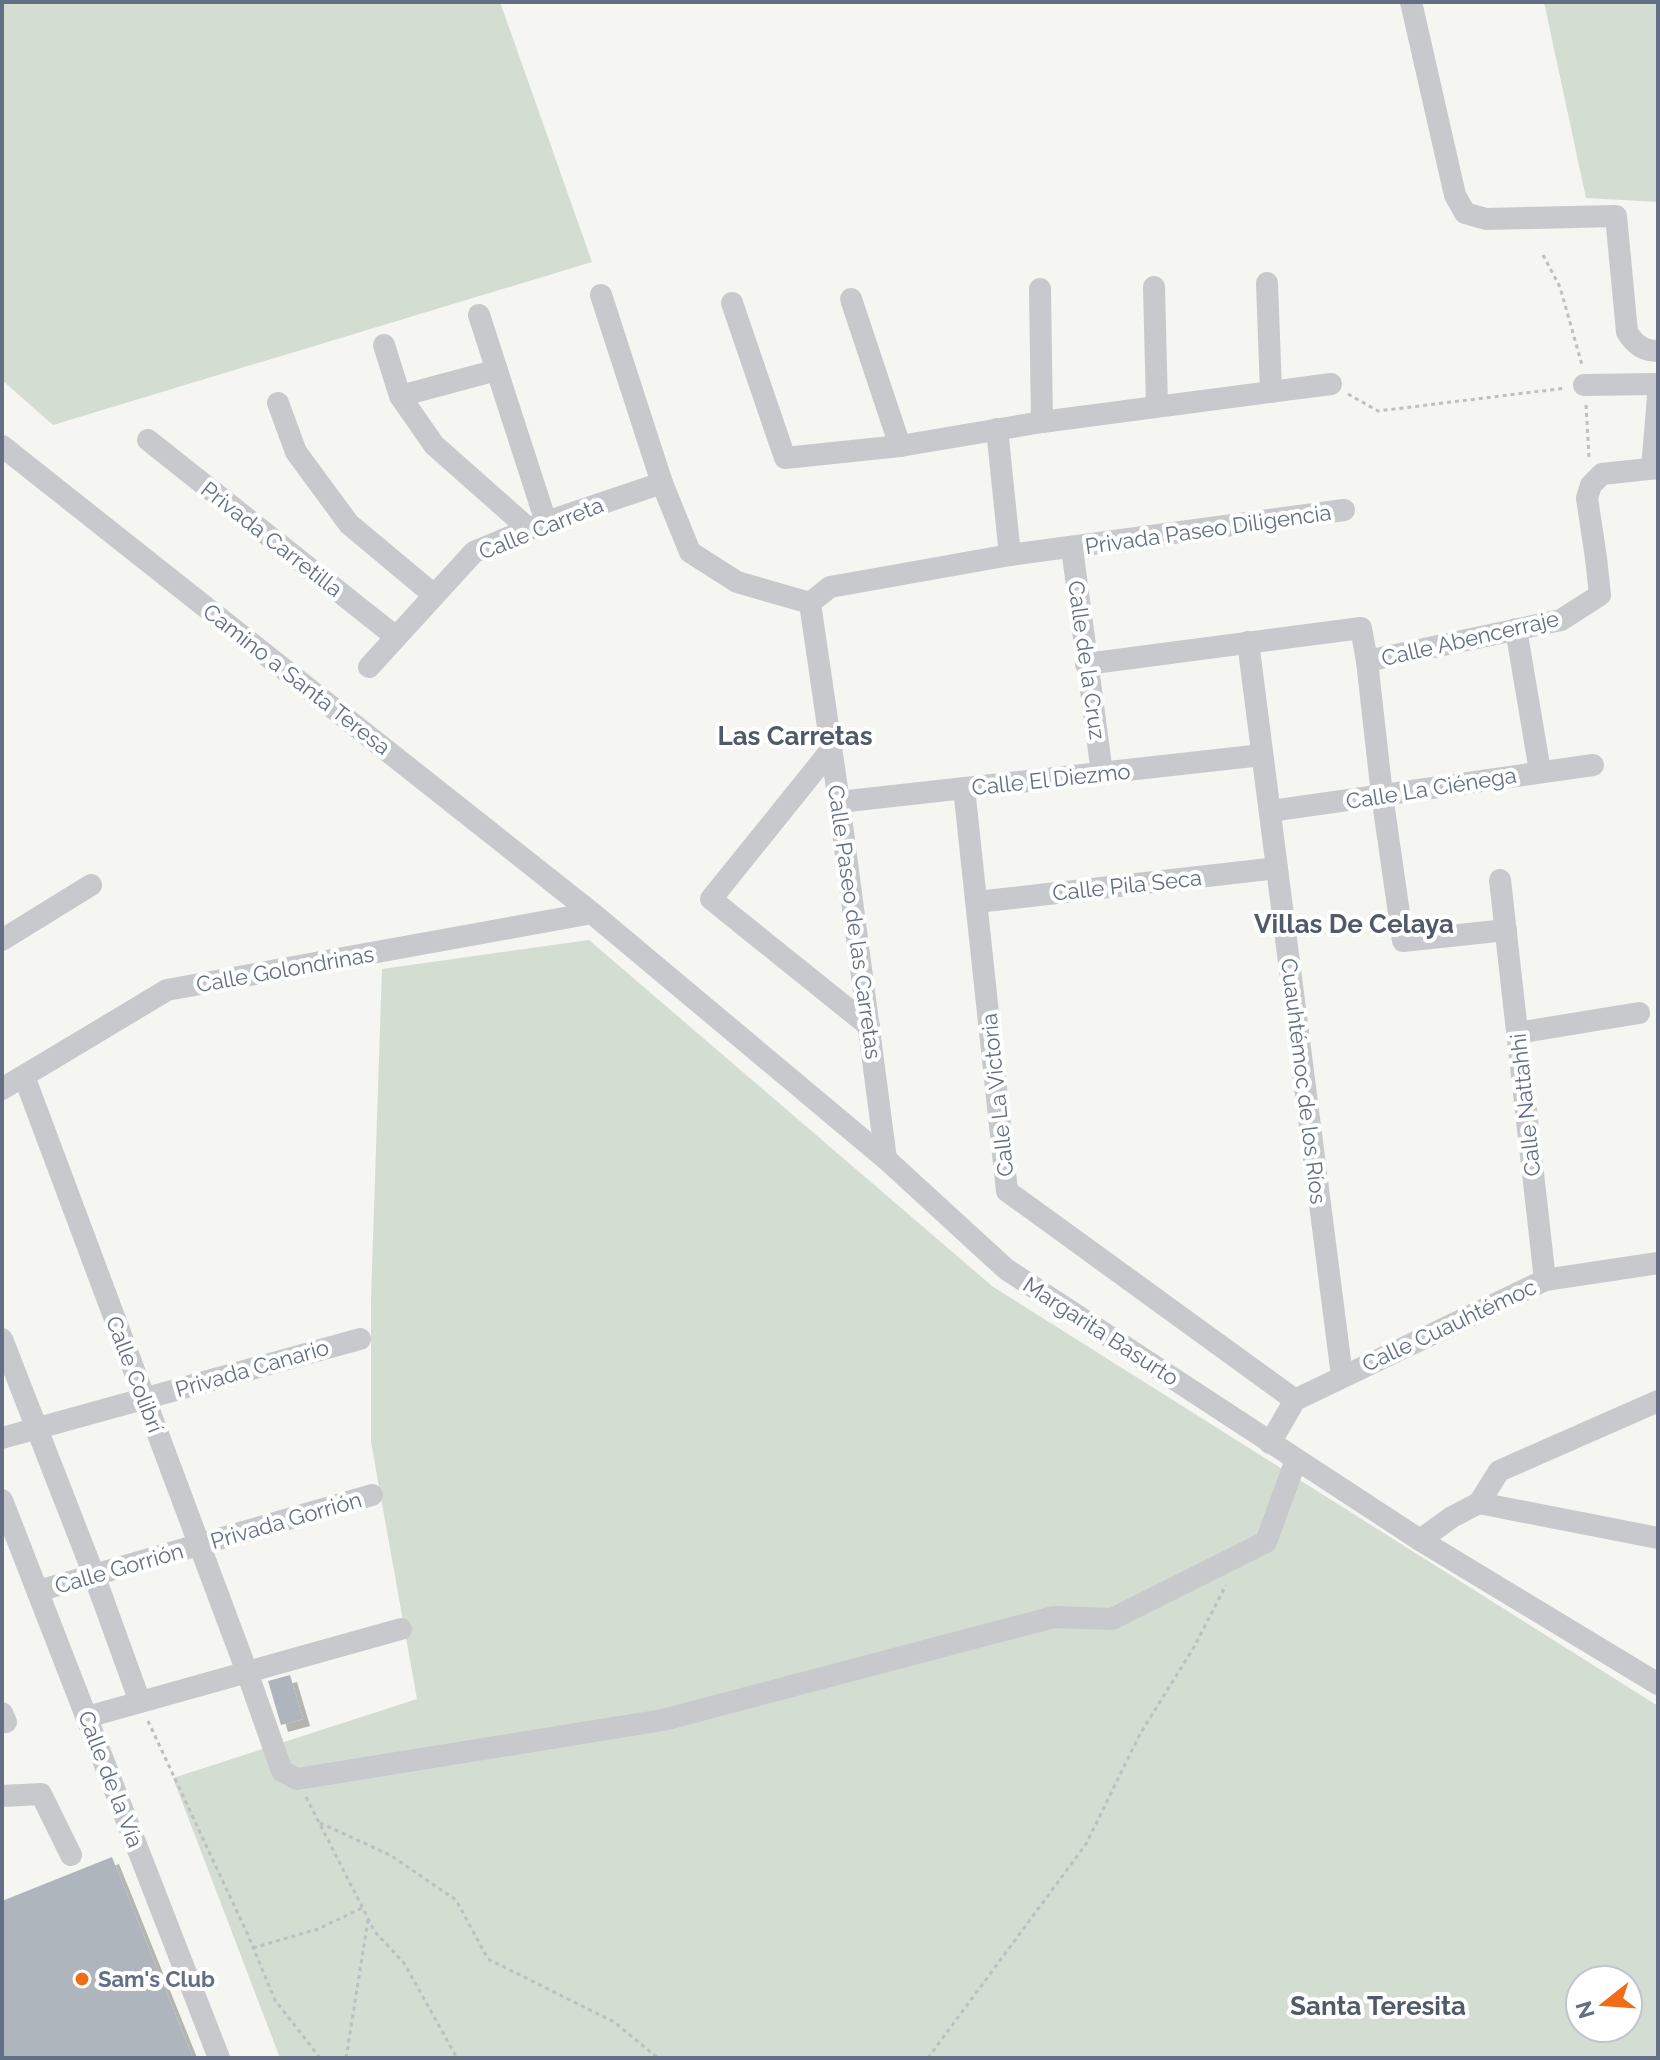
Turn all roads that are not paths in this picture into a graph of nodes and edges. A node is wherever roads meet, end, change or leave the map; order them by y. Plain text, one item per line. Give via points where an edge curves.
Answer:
1 (1411, 2) edge
2 (1267, 283) dead end
3 (1154, 287) dead end
4 (1040, 289) dead end
5 (601, 295) dead end
6 (851, 299) dead end
7 (732, 303) dead end
8 (479, 315) dead end
9 (384, 345) dead end
10 (1658, 351) edge
11 (497, 370) junction
12 (1331, 384) road end
13 (1658, 384) edge
14 (1584, 385) road end
15 (1271, 392) junction
16 (400, 396) junction
17 (1658, 397) edge
18 (278, 403) dead end
19 (1157, 406) junction
20 (1042, 422) junction
21 (997, 429) junction
22 (148, 440) dead end
23 (2, 446) edge
24 (900, 446) junction
25 (1655, 468) edge
26 (662, 483) junction
27 (1344, 510) dead end
28 (538, 526) junction
29 (1072, 548) junction
30 (1010, 555) junction
31 (434, 595) junction
32 (810, 603) junction
33 (1516, 629) junction
34 (396, 637) junction
35 (1248, 642) junction
36 (1367, 661) junction
37 (1086, 664) junction
38 (369, 667) dead end
39 (831, 750) junction
40 (1262, 755) junction
41 (1593, 765) dead end
42 (1540, 771) junction
43 (1102, 773) junction
44 (964, 788) junction
45 (1382, 795) junction
46 (839, 802) junction
47 (1270, 811) junction
48 (1277, 868) junction
49 (1500, 880) dead end
50 (91, 885) dead end
51 (977, 902) junction
52 (592, 913) junction
53 (1506, 930) junction
54 (2, 940) edge
55 (1639, 1013) dead end
56 (869, 1026) junction
57 (1517, 1033) junction
58 (24, 1076) junction
59 (2, 1089) edge
60 (886, 1159) junction
61 (1658, 1263) edge
62 (1545, 1280) junction
63 (2, 1339) edge
64 (360, 1339) dead end
65 (1342, 1376) junction
66 (145, 1398) junction
67 (1295, 1400) junction
68 (1658, 1401) edge
69 (36, 1428) junction
70 (2, 1438) edge
71 (1270, 1443) junction
72 (1296, 1460) junction
73 (372, 1495) dead end
74 (2, 1500) edge
75 (1479, 1503) junction
76 (1658, 1538) edge
77 (1420, 1540) junction
78 (200, 1545) junction
79 (94, 1575) junction
80 (38, 1591) junction
81 (401, 1629) dead end
82 (247, 1672) junction
83 (1658, 1684) edge
84 (140, 1702) junction
85 (2, 1713) edge
86 (87, 1717) junction
87 (2, 1722) edge
88 (2, 1796) edge
89 (71, 1855) dead end
90 (219, 2058) edge

1 - 10 street via 1455,195 1465,213 1486,219 1616,216 1627,332 1634,344
2 - 15 street
3 - 19 street
4 - 20 street
5 - 26 street
6 - 24 street
7 - 24 street via 785,458
8 - 11 street
9 - 16 street
11 - 16 street
11 - 28 street
12 - 15 street
13 - 14 street
15 - 19 street
16 - 28 street via 434,445
17 - 25 street
18 - 31 street via 296,452 349,524
19 - 20 street
20 - 21 street
21 - 24 street
21 - 30 street
22 - 34 street, Privada Carretilla
23 - 52 street, Camino a Santa Teresa
25 - 33 street, Calle Abencerraje via 1602,474 1591,485 1587,498 1600,595 1561,620
26 - 28 street, Calle Carreta
26 - 32 street via 690,552 737,582
27 - 29 street, Privada Paseo Diligencia
28 - 31 street, Calle Carreta via 474,552
29 - 30 street, Privada Paseo Diligencia
29 - 37 street, Calle de la Cruz
30 - 32 street, Privada Paseo Diligencia via 830,587
31 - 34 street, Calle Carreta
32 - 39 street, Calle Paseo de las Carretas
33 - 36 street, Calle Abencerraje
33 - 42 street
34 - 38 street, Calle Carreta
35 - 36 street, Calle Abencerraje via 1361,628
35 - 37 street, Calle Abencerraje
35 - 40 street, Cuauhtémoc de los Ríos
36 - 45 street
37 - 43 street, Calle de la Cruz
39 - 46 street, Calle Paseo de las Carretas
39 - 56 street via 711,899
40 - 43 street, Calle El Diezmo
40 - 47 street, Cuauhtémoc de los Ríos
41 - 42 street, Calle La Ciénega
42 - 45 street, Calle La Ciénega
43 - 44 street, Calle El Diezmo
44 - 46 street, Calle El Diezmo
44 - 51 street, Calle La Victoria
45 - 47 street, Calle La Ciénega
45 - 53 street via 1403,941
46 - 56 street, Calle Paseo de las Carretas
47 - 48 street, Cuauhtémoc de los Ríos
48 - 51 street, Calle Pila Seca
48 - 65 street, Cuauhtémoc de los Ríos
49 - 53 street, Calle Nattahhi
50 - 54 street
51 - 67 street, Calle La Victoria via 1007,1191
52 - 58 street, Calle Golondrinas via 167,990
52 - 60 street, Margarita Basurto
53 - 57 street, Calle Nattahhi
55 - 57 street
56 - 60 street, Calle Paseo de las Carretas
57 - 62 street, Calle Nattahhi
58 - 59 street, Calle Golondrinas
58 - 66 street, Calle Colibrí
60 - 71 street, Margarita Basurto via 1006,1269
61 - 62 street, Calle Cuauhtémoc
62 - 65 street, Calle Cuauhtémoc
63 - 69 street
64 - 66 street, Privada Canario
65 - 67 street, Calle Cuauhtémoc
66 - 69 street, Privada Canario
66 - 78 street, Calle Colibrí
67 - 71 street
68 - 75 street via 1499,1471
69 - 70 street, Privada Canario
69 - 79 street
71 - 72 street, Margarita Basurto
72 - 77 street, Margarita Basurto
72 - 82 street, Calle Colibrí via 1266,1542 1112,1619 1054,1617 663,1720 289,1775
73 - 78 street, Privada Gorrión
74 - 80 street, Calle de la Vía
75 - 76 street
75 - 77 street
77 - 83 street, Margarita Basurto
78 - 79 street, Calle Gorrión
78 - 82 street, Calle Colibrí
79 - 80 street, Calle Gorrión
79 - 84 street
80 - 86 street, Calle de la Vía
81 - 82 street
82 - 84 street
84 - 86 street
85 - 87 street
86 - 90 street, Calle de la Vía
88 - 89 street via 41,1794

